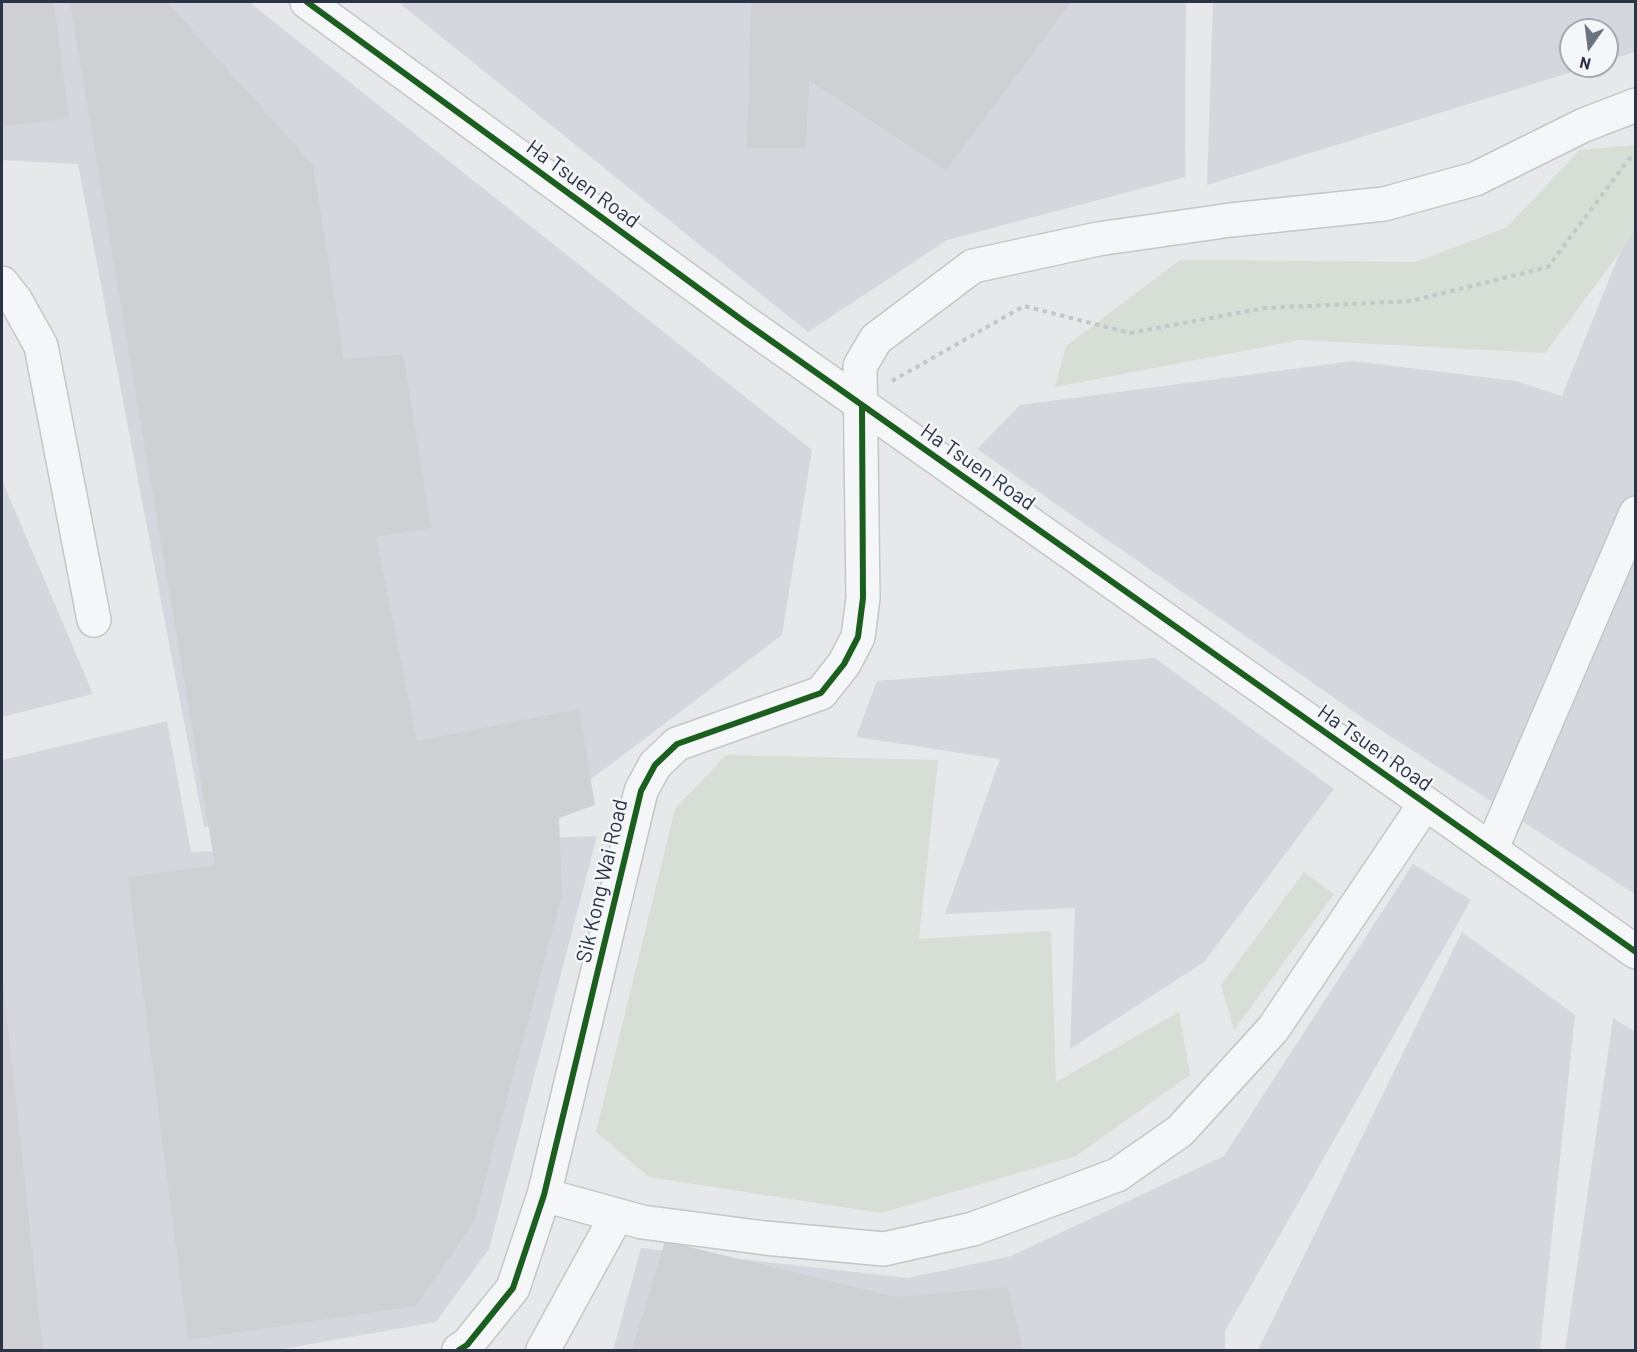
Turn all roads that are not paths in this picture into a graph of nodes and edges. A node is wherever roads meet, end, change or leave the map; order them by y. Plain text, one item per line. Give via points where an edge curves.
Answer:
1 (307, 2) edge
2 (1635, 105) edge
3 (2, 284) edge
4 (862, 405) junction
5 (1635, 513) edge
6 (94, 620) dead end
7 (1425, 804) junction
8 (1491, 850) junction
9 (1635, 952) edge
10 (544, 1195) junction
11 (617, 1215) junction
12 (459, 1350) edge
13 (543, 1350) edge

1 - 4 street, Ha Tsuen Road
2 - 4 street, Sik Kong Wai Road via 1584,125 1475,179 1384,204 1098,239 973,266 876,339 860,366
3 - 6 street via 16,301 40,346
4 - 7 street, Ha Tsuen Road
4 - 10 street, Sik Kong Wai Road via 863,598 858,637 844,664 820,693 677,744 655,765 641,791
5 - 8 street
7 - 8 street, Ha Tsuen Road
7 - 11 street via 1273,1029 1180,1131 1117,1174 973,1229 884,1249 765,1238 642,1222
8 - 9 street, Ha Tsuen Road
10 - 11 street
10 - 12 street, Sik Kong Wai Road via 513,1288
11 - 13 street

